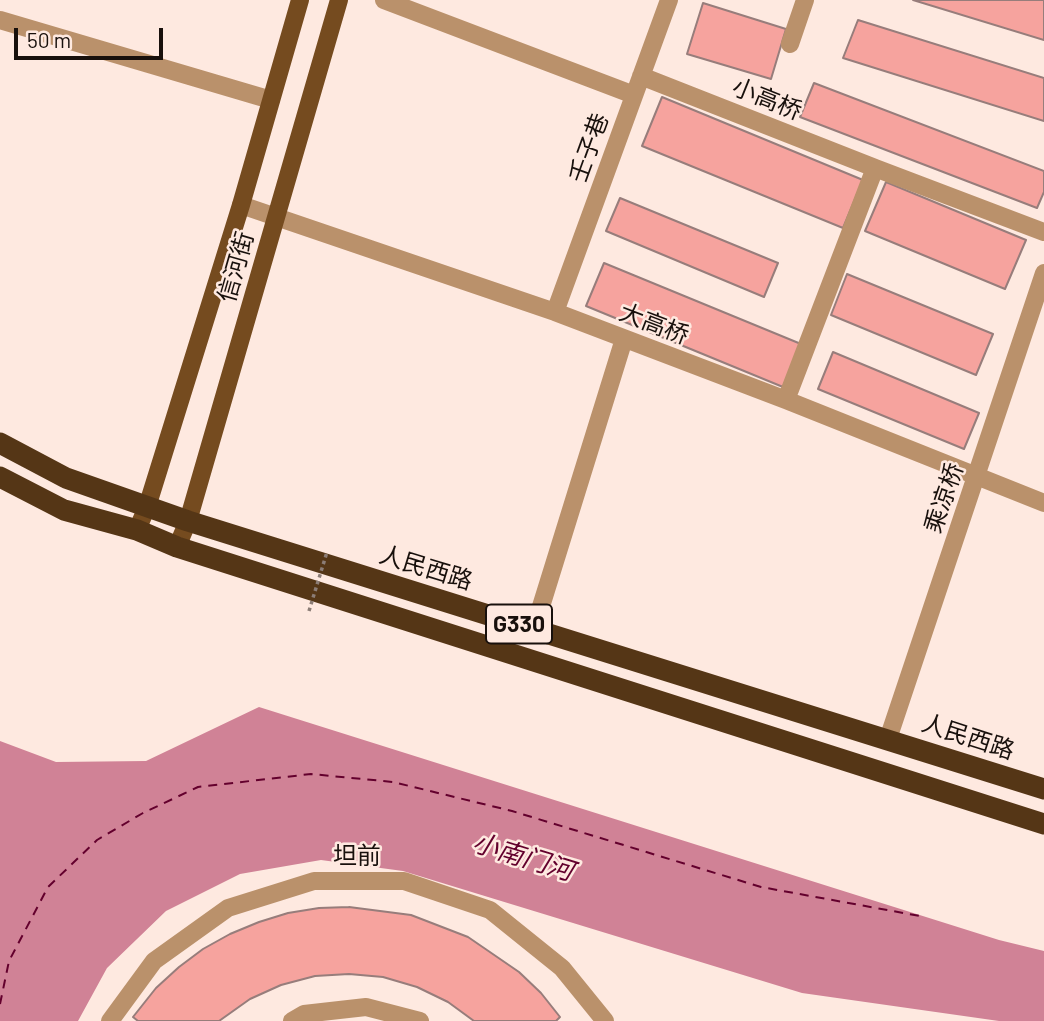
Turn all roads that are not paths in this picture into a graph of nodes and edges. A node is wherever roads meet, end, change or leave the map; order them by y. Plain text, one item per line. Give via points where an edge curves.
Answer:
1 (300, 0) edge
2 (339, 0) edge
3 (384, 0) edge
4 (669, 0) edge
5 (805, 0) edge
6 (0, 20) edge
7 (790, 44) dead end
8 (641, 76) junction
9 (634, 95) junction
10 (271, 100) junction
11 (875, 168) junction
12 (241, 205) junction
13 (276, 218) junction
14 (1044, 232) edge
15 (1044, 273) edge
16 (555, 312) junction
17 (624, 339) junction
18 (786, 400) junction
19 (0, 443) edge
20 (0, 477) edge
21 (977, 477) junction
22 (1044, 503) edge
23 (147, 507) junction
24 (188, 521) junction
25 (136, 530) junction
26 (177, 547) junction
27 (534, 629) junction
28 (888, 739) junction
29 (1044, 789) edge
30 (1044, 824) edge
31 (110, 1021) edge
32 (292, 1021) edge
33 (419, 1021) edge
34 (605, 1021) edge

1 - 10 main road, 信河街
2 - 13 main road, 信河街
3 - 9 street
4 - 8 street, 壬子巷
5 - 7 street
6 - 10 street
8 - 9 street, 壬子巷
8 - 11 street, 小高桥
9 - 16 street, 壬子巷
10 - 12 main road, 信河街
11 - 14 street, 小高桥
11 - 18 street
12 - 13 street, 大高桥
12 - 23 main road, 信河街
13 - 16 street, 大高桥
13 - 24 main road, 信河街
15 - 21 street, 乘凉桥
16 - 17 street, 大高桥
17 - 18 street, 大高桥
17 - 27 street
18 - 21 street, 大高桥
19 - 23 highway, 人民西路 / G330 via 66,478
20 - 25 highway, G330 via 64,510
21 - 22 street, 大高桥
21 - 28 street, 乘凉桥
23 - 24 highway, 人民西路 / G330
23 - 25 main road, 信河街
24 - 26 main road, 信河街
24 - 27 highway, 人民西路 / G330
25 - 26 highway, G330
26 - 30 highway, G330
27 - 28 highway, 人民西路 / G330
28 - 29 highway, 人民西路 / G330
31 - 34 street, 坦前 via 154,961 228,908 314,880 404,881 490,910 562,968
32 - 33 street via 304,1014 366,1007

